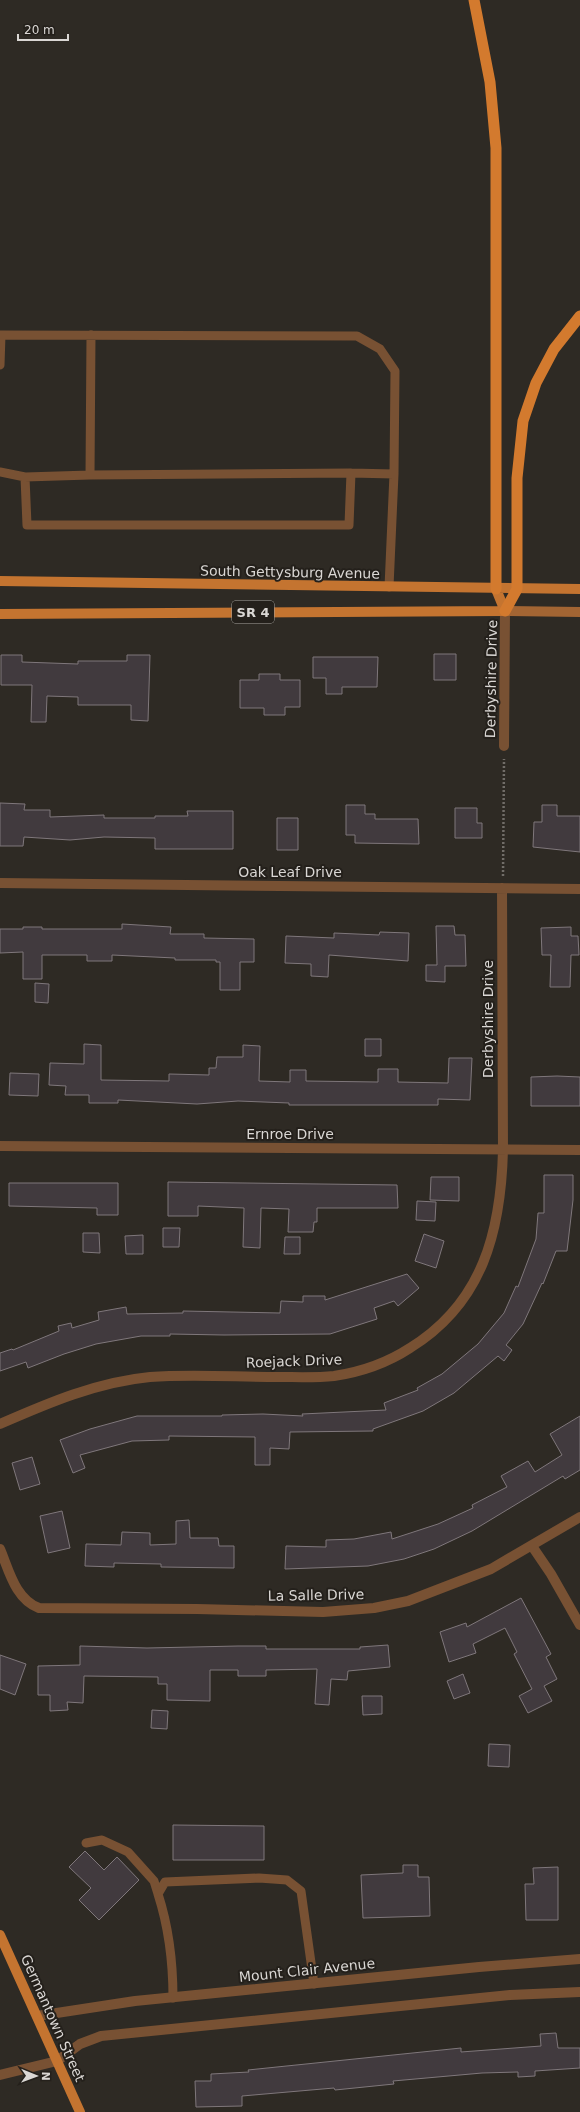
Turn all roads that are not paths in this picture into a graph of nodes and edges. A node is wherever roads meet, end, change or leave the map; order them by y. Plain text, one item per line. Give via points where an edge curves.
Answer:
1 (474, 0) edge
2 (580, 316) edge
3 (91, 335) junction
4 (0, 365) edge
5 (0, 472) edge
6 (351, 473) junction
7 (394, 474) junction
8 (90, 475) junction
9 (25, 477) junction
10 (0, 581) edge
11 (389, 587) junction
12 (496, 589) junction
13 (517, 589) junction
14 (580, 589) edge
15 (505, 611) junction
16 (580, 612) edge
17 (0, 614) edge
18 (504, 746) road end
19 (0, 883) edge
20 (502, 888) junction
21 (580, 889) edge
22 (0, 1146) edge
23 (503, 1150) junction
24 (580, 1150) edge
25 (0, 1424) edge
26 (580, 1517) edge
27 (532, 1546) junction
28 (0, 1549) edge
29 (580, 1625) edge
30 (86, 1843) dead end
31 (158, 1894) junction
32 (0, 1935) edge
33 (580, 1959) edge
34 (314, 1984) junction
35 (580, 1992) edge
36 (174, 1998) junction
37 (37, 2016) junction
38 (57, 2061) junction
39 (0, 2075) edge
40 (80, 2112) edge

1 - 12 highway via 490,82 496,148
2 - 13 highway via 554,349 536,383 523,421 517,478
3 - 4 lane via 1,335
3 - 7 lane via 357,336 380,349 395,372
3 - 8 lane
5 - 9 lane
6 - 7 lane
6 - 8 lane
6 - 9 lane via 349,525 27,525
7 - 11 lane
8 - 9 lane
10 - 11 main road, South Gettysburg Avenue / SR 4
11 - 12 main road, South Gettysburg Avenue / SR 4
12 - 13 main road, South Gettysburg Avenue / SR 4
12 - 15 main road, Derbyshire Drive
13 - 14 main road, South Gettysburg Avenue / SR 4
13 - 15 highway
15 - 16 main road
15 - 17 main road, SR 4
15 - 18 street, Derbyshire Drive
19 - 20 street, Oak Leaf Drive
20 - 21 street, Oak Leaf Drive
20 - 23 street, Derbyshire Drive
22 - 23 street, Ernroe Drive
23 - 24 street, Ernroe Drive
23 - 25 street, Roejack Drive via 493,1237 483,1266 457,1308 445,1321 398,1356 366,1369 333,1376 129,1380 88,1389
26 - 27 street, La Salle Drive
27 - 28 street, La Salle Drive via 490,1569 408,1601 374,1608 323,1612 197,1608 50,1610 32,1606 26,1601 17,1590
27 - 29 street
30 - 31 lane via 102,1840 128,1852 154,1881
31 - 34 lane via 165,1882 259,1878 287,1880 301,1891
31 - 36 lane via 166,1919 173,1967
32 - 37 main road, Germantown Street
33 - 34 street, Mount Clair Avenue
34 - 36 street, Mount Clair Avenue
35 - 38 street via 502,1996 101,2036 80,2044
36 - 37 street, Mount Clair Avenue
37 - 38 main road, Germantown Street
38 - 39 street
38 - 40 main road, Germantown Street

